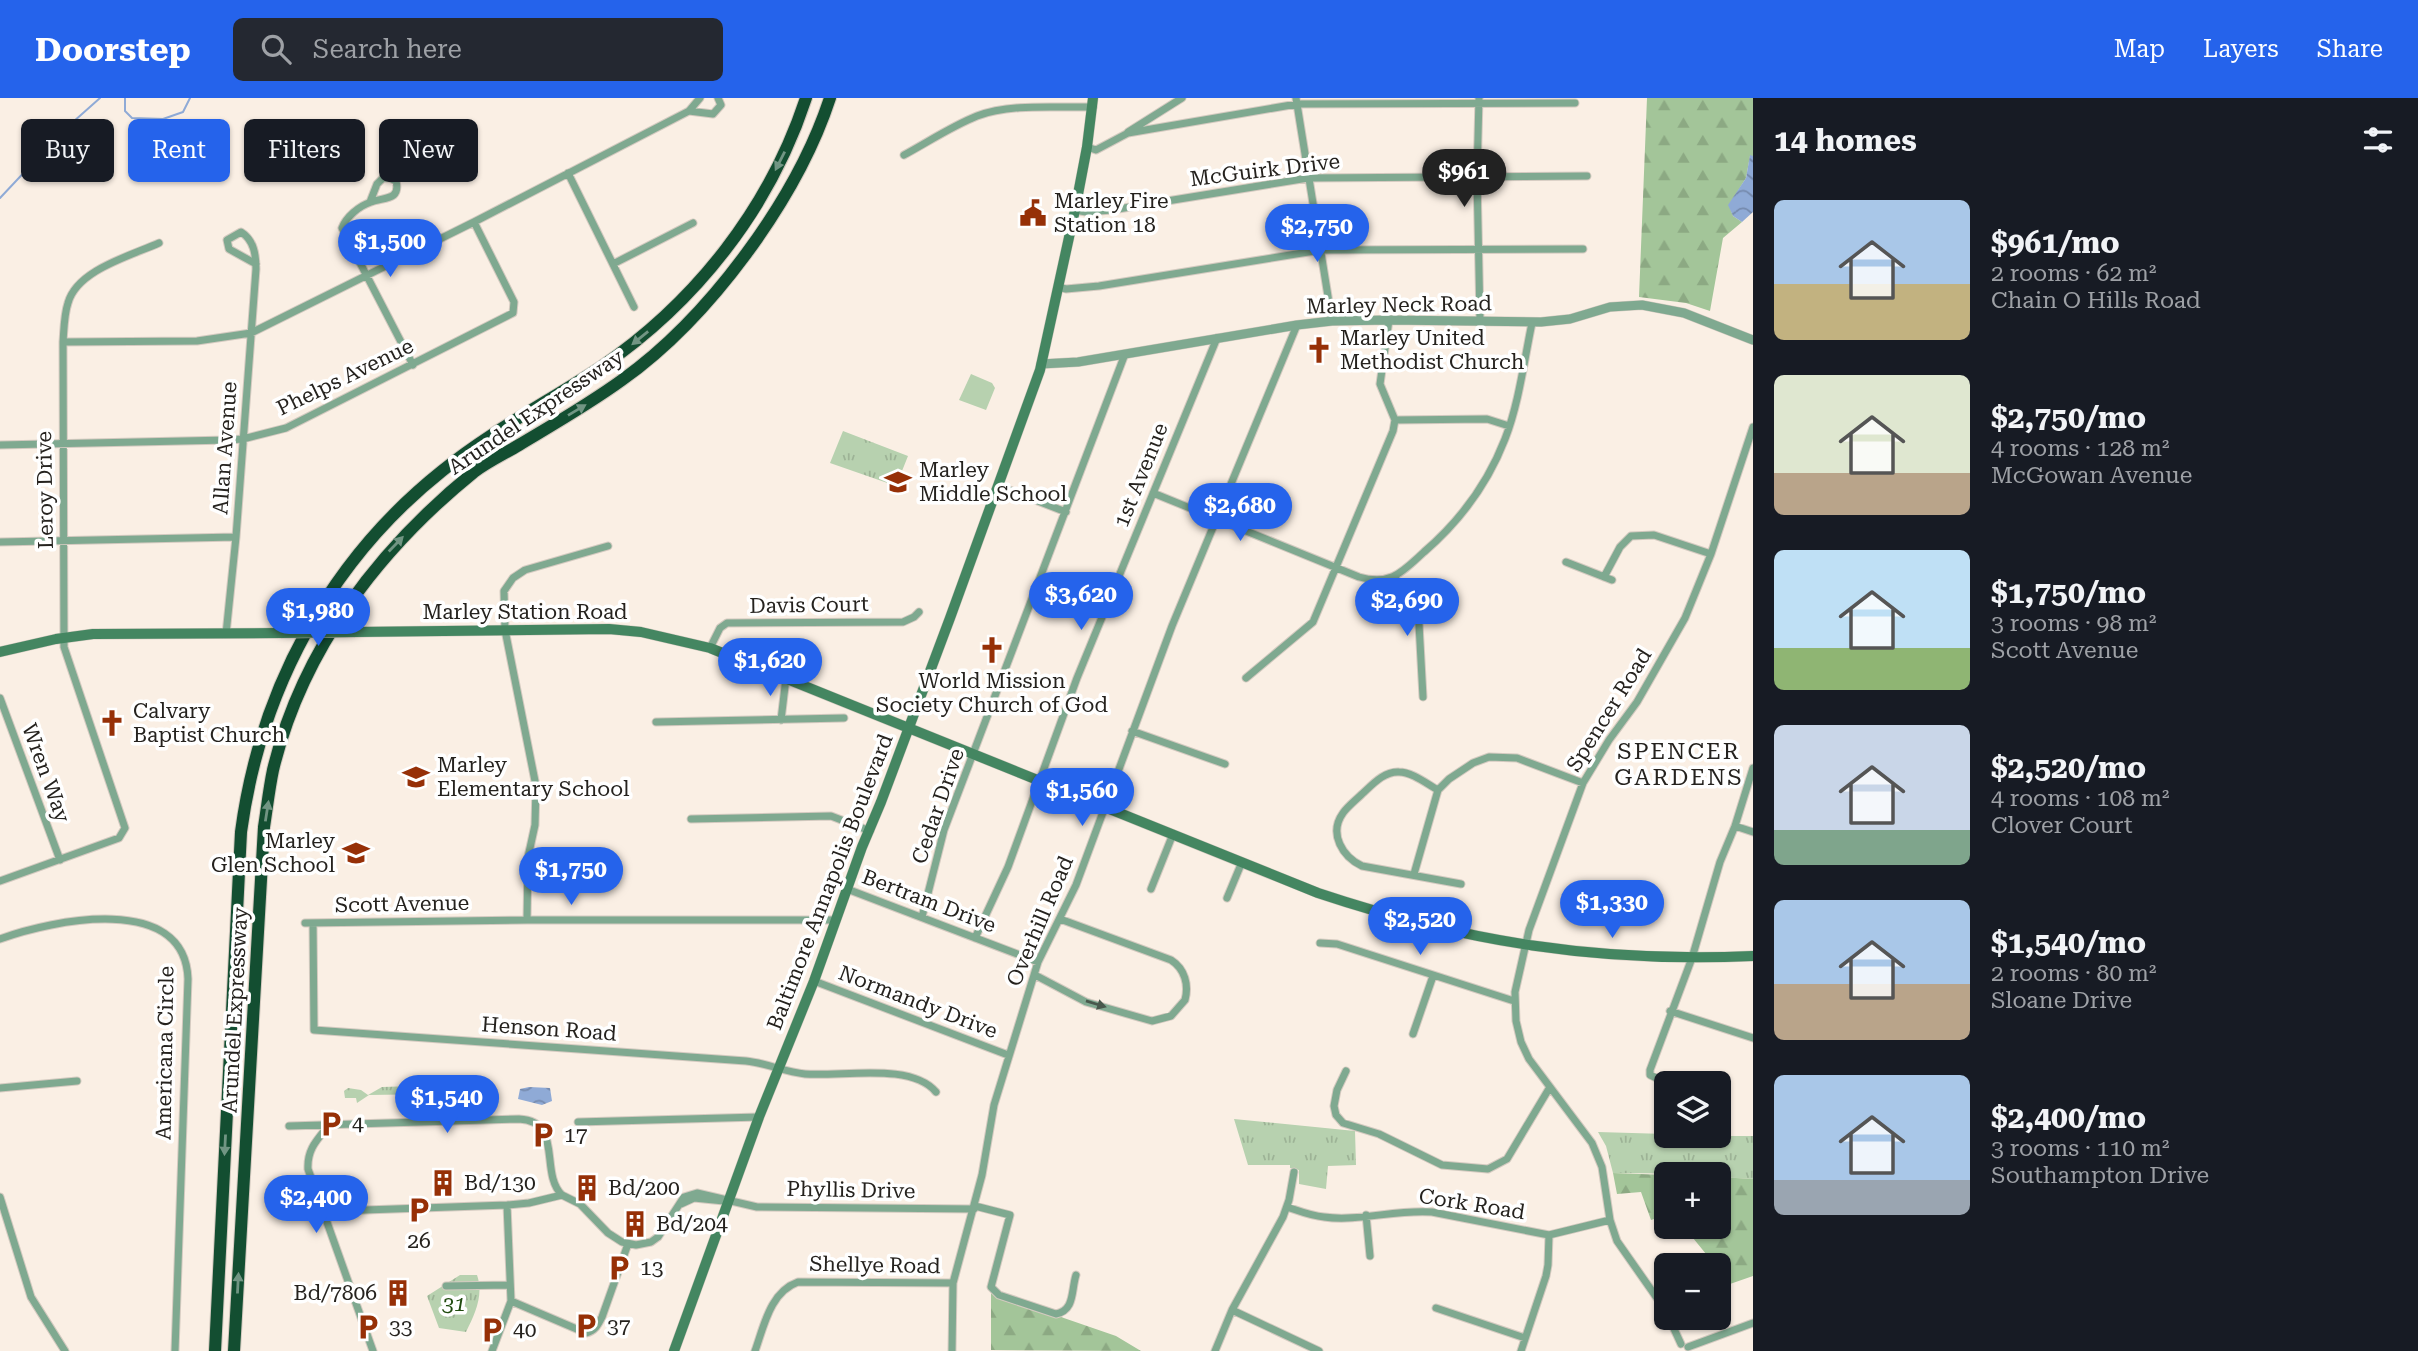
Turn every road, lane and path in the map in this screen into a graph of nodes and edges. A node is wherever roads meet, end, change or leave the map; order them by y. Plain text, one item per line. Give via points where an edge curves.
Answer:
1 (701, 98) edge
2 (718, 98) edge
3 (806, 98) edge
4 (830, 98) edge
5 (1181, 98) edge
6 (1297, 101) edge
7 (1479, 101) edge
8 (1093, 102) edge
9 (1575, 103) dead end
10 (689, 111) junction
11 (1128, 133) junction
12 (1087, 148) junction
13 (904, 155) dead end
14 (568, 173) junction
15 (1477, 176) junction
16 (1587, 176) dead end
17 (1308, 178) junction
18 (370, 202) dead end
19 (1075, 210) junction
20 (474, 222) junction
21 (693, 223) dead end
22 (159, 243) dead end
23 (1479, 248) junction
24 (1583, 249) dead end
25 (1321, 250) junction
26 (256, 264) junction
27 (613, 264) junction
28 (368, 275) junction
29 (1058, 287) junction
30 (634, 307) dead end
31 (1389, 320) junction
32 (1480, 320) junction
33 (1332, 321) junction
34 (1532, 323) junction
35 (1297, 325) junction
36 (251, 333) junction
37 (1217, 338) junction
38 (1753, 340) edge
39 (63, 342) junction
40 (1125, 354) junction
41 (1041, 364) junction
42 (413, 365) junction
43 (1395, 420) junction
44 (1509, 426) junction
45 (1753, 427) edge
46 (243, 439) junction
47 (62, 444) junction
48 (0, 445) edge
49 (999, 486) junction
50 (1153, 494) junction
51 (1066, 512) junction
52 (1217, 518) junction
53 (236, 537) junction
54 (63, 541) junction
55 (0, 542) edge
56 (608, 546) dead end
57 (1711, 554) junction
58 (1566, 562) dead end
59 (1336, 569) junction
60 (1395, 578) junction
61 (919, 612) dead end
62 (505, 630) junction
63 (226, 634) junction
64 (64, 637) junction
65 (710, 648) junction
66 (0, 652) edge
67 (786, 678) junction
68 (1246, 678) dead end
69 (1423, 697) dead end
70 (0, 698) edge
71 (844, 718) dead end
72 (781, 720) junction
73 (656, 722) dead end
74 (908, 729) junction
75 (1132, 731) junction
76 (974, 755) junction
77 (1225, 764) dead end
78 (1753, 768) edge
79 (1039, 780) junction
80 (1583, 783) junction
81 (1438, 790) junction
82 (1104, 806) junction
83 (691, 819) dead end
84 (1735, 826) junction
85 (870, 831) junction
86 (1753, 832) edge
87 (1172, 834) junction
88 (60, 860) junction
89 (1242, 862) junction
90 (1414, 874) junction
91 (0, 881) edge
92 (1461, 884) dead end
93 (847, 889) junction
94 (1151, 889) dead end
95 (1227, 898) dead end
96 (922, 918) junction
97 (1060, 919) junction
98 (527, 920) junction
99 (836, 920) junction
100 (975, 938) junction
101 (0, 939) edge
102 (1320, 943) dead end
103 (1525, 946) junction
104 (1753, 956) edge
105 (1692, 958) junction
106 (1038, 962) junction
107 (1035, 975) junction
108 (1433, 976) junction
109 (814, 981) junction
110 (1514, 1001) junction
111 (1671, 1011) junction
112 (314, 1030) joint
113 (1413, 1034) dead end
114 (1753, 1038) edge
115 (1009, 1055) junction
116 (780, 1069) junction
117 (1346, 1071) dead end
118 (1654, 1077) edge
119 (77, 1081) dead end
120 (1550, 1087) junction
121 (0, 1088) edge
122 (936, 1093) dead end
123 (759, 1117) junction
124 (578, 1122) dead end
125 (329, 1125) junction
126 (289, 1126) dead end
127 (1294, 1172) dead end
128 (562, 1195) junction
129 (0, 1197) edge
130 (728, 1201) junction
131 (507, 1205) junction
132 (1287, 1207) junction
133 (974, 1208) junction
134 (324, 1215) junction
135 (1366, 1216) junction
136 (1609, 1220) junction
137 (1549, 1235) junction
138 (628, 1244) junction
139 (1370, 1256) dead end
140 (1076, 1275) dead end
141 (953, 1283) junction
142 (510, 1285) junction
143 (446, 1286) dead end
144 (1654, 1292) edge
145 (512, 1301) junction
146 (1436, 1308) dead end
147 (1232, 1310) junction
148 (1753, 1323) edge
149 (1675, 1330) edge
150 (1525, 1338) junction
151 (1684, 1348) edge
152 (65, 1351) edge
153 (176, 1351) edge
154 (213, 1351) edge
155 (234, 1351) edge
156 (373, 1351) edge
157 (492, 1351) edge
158 (674, 1351) edge
159 (755, 1351) edge
160 (952, 1351) edge
161 (1215, 1351) edge
162 (1320, 1351) edge
163 (1521, 1351) edge

1 - 10 street
2 - 10 street via 721,104 713,114
3 -> 154 highway, Arundel Expressway via 751,213 684,298 617,355 481,442 413,496 345,570 280,684 260,739 241,832
155 -> 4 highway, Arundel Expressway via 264,827 274,770 316,655 390,550 429,511 476,470 625,379 706,302 780,204 803,165
5 - 11 street
6 - 7 street
6 - 11 street
6 - 17 street
7 - 9 street
7 - 15 street
8 - 12 main road, Baltimore Annapolis Boulevard
8 - 13 street via 977,116
10 - 14 street
11 - 12 street via 1096,150
12 - 19 main road, Baltimore Annapolis Boulevard
14 - 20 street
14 - 27 street
15 - 16 street, McGuirk Drive
15 - 17 street, McGuirk Drive
15 - 23 street
17 - 19 street, McGuirk Drive via 1112,209
17 - 25 street
18 - 28 street via 345,220 342,228
19 - 29 main road, Baltimore Annapolis Boulevard
20 - 28 street
20 - 42 street, Phelps Avenue via 514,303 513,313
21 - 27 street
22 - 39 street, Leroy Drive via 92,272 77,286 68,302
23 - 24 street
23 - 25 street
23 - 32 street
25 - 29 street via 1099,286
25 - 33 street
26 - 26 street, Allan Avenue via 229,249 227,240 233,234 247,236
26 - 36 street, Allan Avenue
27 - 30 street
28 - 36 street
28 - 42 street
29 - 41 main road, Baltimore Annapolis Boulevard
31 - 32 street, Marley Neck Road
31 - 33 street, Marley Neck Road
31 - 43 street via 1380,384
32 - 34 street, Marley Neck Road
33 - 35 street, Marley Neck Road
34 - 38 street, Marley Neck Road via 1642,305 1684,313
34 - 44 street
35 - 37 street, Marley Neck Road
35 - 52 street, Overhill Road
36 - 39 street via 197,341
36 - 46 street, Allan Avenue
37 - 40 street, Marley Neck Road
37 - 50 street, 1st Avenue
39 - 47 street, Leroy Drive
40 - 41 street, Marley Neck Road
40 - 51 street, Cedar Drive
41 - 49 main road, Baltimore Annapolis Boulevard
42 - 46 street, Phelps Avenue via 286,428
43 - 44 street via 1487,419
43 - 59 street
44 - 60 street via 1479,490 1461,515
45 - 57 street, Spencer Road
46 - 47 street, Phelps Avenue
46 - 53 street, Allan Avenue
47 - 48 street, Phelps Avenue
47 - 54 street, Leroy Drive
49 - 51 street
49 - 74 main road, Baltimore Annapolis Boulevard
50 - 52 street
50 - 79 street, 1st Avenue
51 - 76 street, Cedar Drive
52 - 59 street
52 - 75 street, Overhill Road
53 - 54 street
53 - 63 street, Allan Avenue
54 - 55 street
54 - 64 street, Leroy Drive
56 - 62 street via 525,570 513,578 503,596
57 - 58 street via 1654,534 1631,536 1620,547 1608,579
57 - 80 street, Spencer Road via 1685,618
59 - 60 street via 1368,580
59 - 68 street via 1313,622
60 - 69 street via 1419,624
61 - 65 street, Davis Court via 903,622 727,624
62 - 63 main road, Marley Station Road, bridge
62 - 65 main road, Marley Station Road via 640,632
62 - 98 street via 536,786
63 - 64 main road, Marley Station Road
64 - 66 main road, Marley Station Road
64 - 88 street, Leroy Drive via 125,828 119,838
65 - 67 main road, Marley Station Road
67 - 72 street
67 - 74 main road, Marley Station Road
70 - 88 street, Wren Way
71 - 72 street
72 - 73 street
74 - 76 main road, Marley Station Road
74 - 85 main road, Baltimore Annapolis Boulevard
75 - 77 street
75 - 82 street, Overhill Road
76 - 79 main road, Marley Station Road
76 - 96 street, Cedar Drive via 944,830
78 - 84 street
79 - 82 main road, Marley Station Road
79 - 100 street, 1st Avenue via 1008,867
80 - 81 street via 1517,758 1489,757 1458,772
80 - 103 street, Spencer Road
81 - 90 street
81 - 90 street via 1400,772 1388,774 1353,802 1337,825 1338,840 1349,860
82 - 87 main road, Marley Station Road
82 - 97 street, Overhill Road
83 - 85 street via 831,816
84 - 86 street
84 - 105 street
85 - 93 main road, Baltimore Annapolis Boulevard
87 - 89 main road, Marley Station Road
87 - 94 street
88 - 91 street
89 - 95 street
89 - 103 main road, Marley Station Road via 1395,917
90 - 92 street
93 - 96 street, Bertram Drive
93 - 99 main road, Baltimore Annapolis Boulevard
96 - 100 street, Bertram Drive
97 - 106 street, Overhill Road
107 -> 97 street via 1086,1002 1152,1021 1171,1016 1185,1000 1181,968 1171,960
98 - 99 street, Scott Avenue
98 - 112 street, Scott Avenue via 309,923
99 - 109 main road, Baltimore Annapolis Boulevard
100 - 106 street, Bertram Drive
101 - 153 street, Americana Circle via 75,921 133,922 163,931 185,955 188,979
102 - 108 street via 1337,944
103 - 105 main road, Marley Station Road
103 - 110 street, Spencer Road
104 - 105 main road, Marley Station Road
105 - 111 street
106 - 107 street, Overhill Road
107 - 115 street, Overhill Road
108 - 110 street
108 - 113 street
109 - 115 street, Normandy Drive
109 - 116 main road, Baltimore Annapolis Boulevard
110 - 120 street, Spencer Road via 1521,1042
111 - 114 street
111 - 118 street via 1650,1075
112 - 116 street, Henson Road via 746,1061
115 - 133 street, Overhill Road
116 - 122 street, Henson Road via 804,1074 908,1076 922,1080
116 - 123 main road, Baltimore Annapolis Boulevard
117 - 120 street via 1334,1106 1343,1123 1379,1134 1442,1165 1475,1169 1497,1167 1507,1159
119 - 121 street
120 - 136 street, Spencer Road via 1595,1150 1602,1167
123 - 124 street
123 - 130 main road, Baltimore Annapolis Boulevard
125 - 126 street
125 - 128 street via 532,1121 545,1133 553,1181
125 - 134 street via 307,1158
127 - 132 street
128 - 131 street
128 - 138 street via 580,1204 608,1233
129 - 152 street via 31,1297
130 - 133 street, Phyllis Drive via 757,1206
130 - 138 street, Phyllis Drive via 694,1198 680,1205 658,1237
130 - 158 main road, Baltimore Annapolis Boulevard
131 - 134 street
131 - 142 street
132 - 135 street, Cork Road via 1323,1217
132 - 147 street
133 - 140 street, Phyllis Drive via 1010,1215 991,1287 999,1295 1056,1314 1064,1312 1070,1307
133 - 141 street, Overhill Road
134 - 156 street
135 - 137 street, Cork Road via 1432,1212
135 - 139 street
136 - 137 street, Cork Road
136 - 144 street, Spencer Road via 1624,1252
137 - 150 street via 1548,1265
138 - 145 street via 602,1317 590,1332
141 - 159 street, Shellye Road via 797,1282 775,1300
141 - 160 street, Overhill Road
142 - 143 street
142 - 145 street
145 - 157 street
146 - 150 street
147 - 161 street
147 - 162 street
148 - 151 street
149 - 151 street
150 - 163 street

